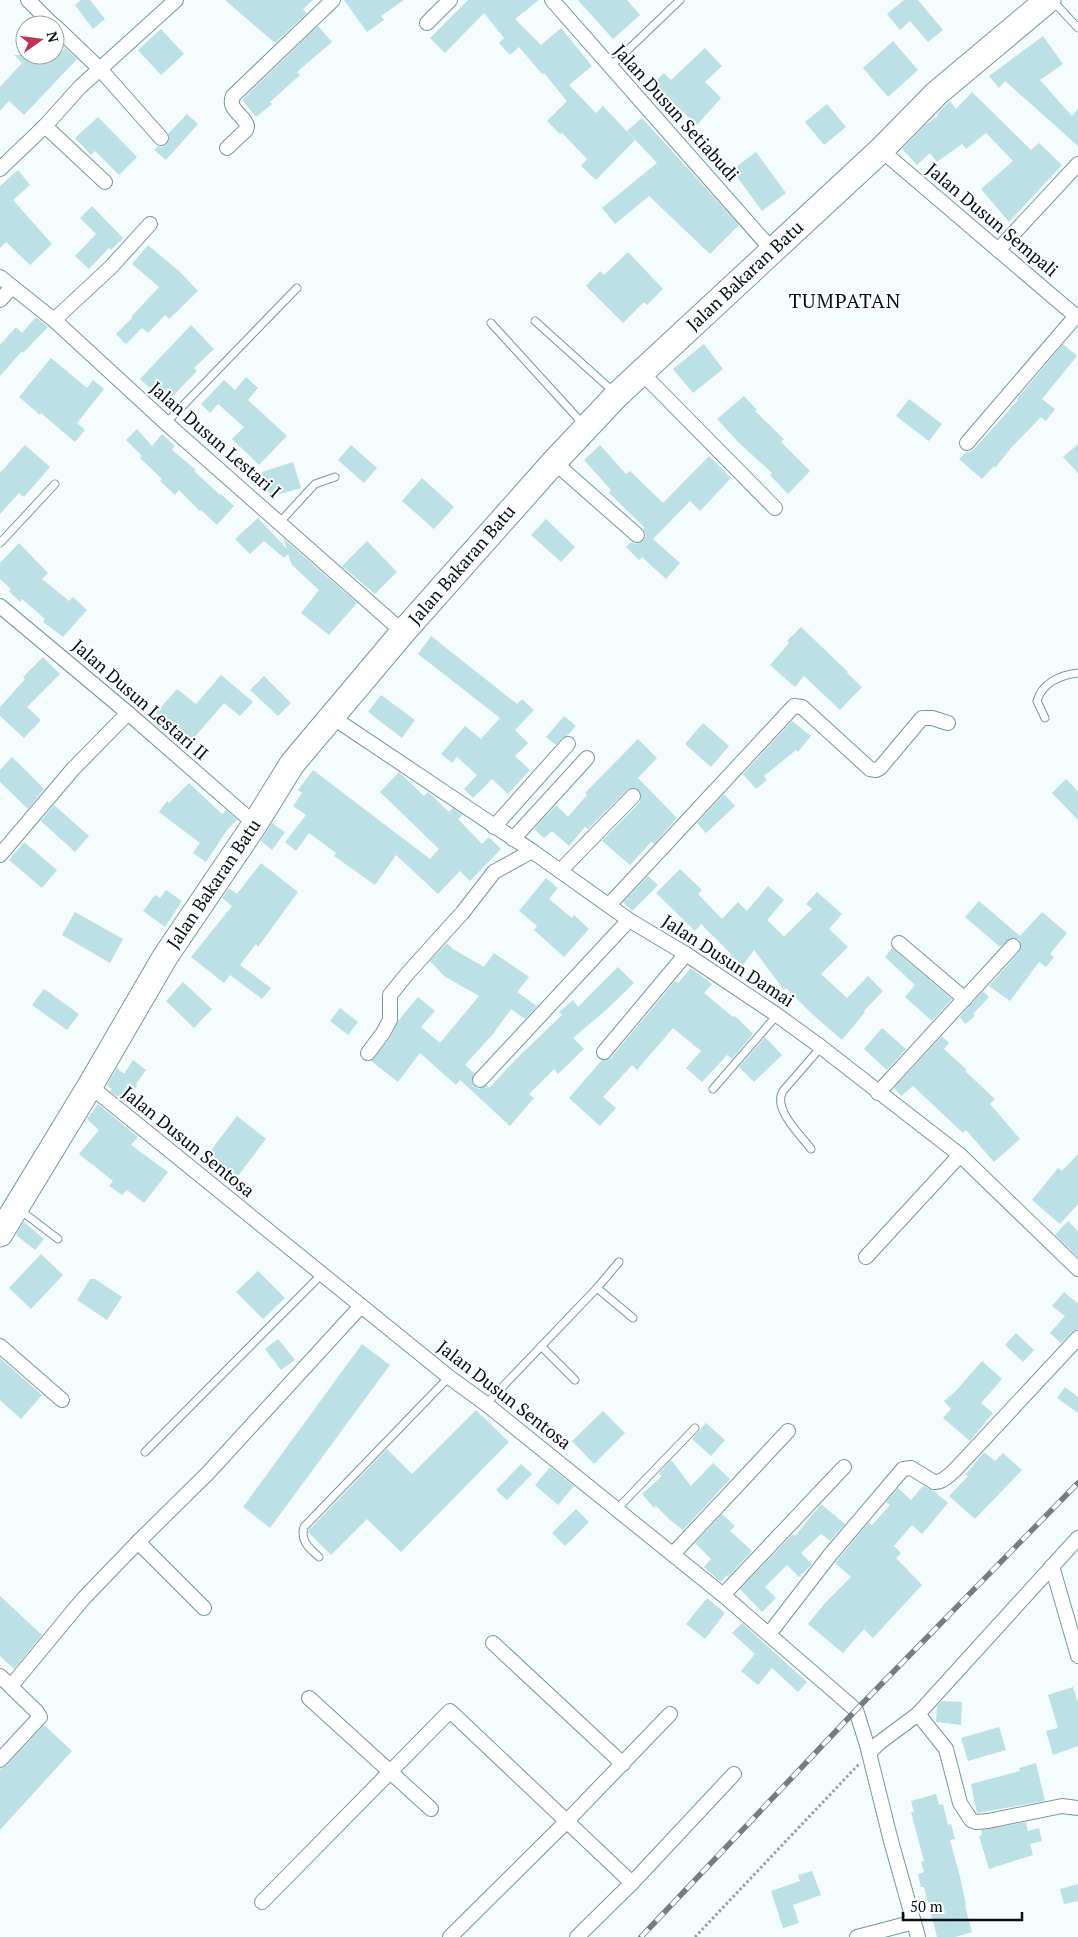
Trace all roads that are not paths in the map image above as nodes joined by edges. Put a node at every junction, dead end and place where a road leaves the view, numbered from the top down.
1 (28, 0) edge
2 (176, 0) edge
3 (333, 0) edge
4 (450, 0) edge
5 (680, 0) edge
6 (1048, 0) edge
7 (1052, 0) edge
8 (555, 1) edge
9 (43, 15) edge
10 (427, 23) dead end
11 (1078, 28) edge
12 (65, 36) edge
13 (609, 67) junction
14 (100, 69) junction
15 (45, 126) junction
16 (161, 138) dead end
17 (227, 148) dead end
18 (881, 150) junction
19 (1078, 164) edge
20 (0, 170) edge
21 (104, 182) dead end
22 (150, 224) dead end
23 (998, 250) junction
24 (773, 251) junction
25 (0, 277) edge
26 (12, 287) junction
27 (297, 288) dead end
28 (0, 300) edge
29 (1077, 317) edge
30 (54, 320) junction
31 (535, 322) dead end
32 (491, 323) dead end
33 (641, 372) junction
34 (617, 395) junction
35 (166, 423) junction
36 (586, 427) junction
37 (967, 443) dead end
38 (554, 462) junction
39 (336, 477) dead end
40 (55, 484) dead end
41 (774, 508) dead end
42 (280, 522) junction
43 (636, 535) dead end
44 (0, 543) edge
45 (0, 606) edge
46 (403, 632) junction
47 (1078, 673) edge
48 (128, 713) junction
49 (332, 717) junction
50 (1045, 718) dead end
51 (948, 723) dead end
52 (568, 744) dead end
53 (587, 758) dead end
54 (633, 796) dead end
55 (255, 824) junction
56 (494, 827) junction
57 (512, 839) junction
58 (532, 851) junction
59 (0, 855) edge
60 (560, 871) junction
61 (610, 905) junction
62 (629, 920) junction
63 (899, 943) dead end
64 (1013, 946) dead end
65 (686, 954) junction
66 (965, 999) junction
67 (777, 1015) junction
68 (821, 1047) junction
69 (604, 1052) dead end
70 (368, 1053) dead end
71 (480, 1080) dead end
72 (90, 1086) junction
73 (713, 1089) dead end
74 (878, 1093) junction
75 (812, 1149) dead end
76 (960, 1155) junction
77 (6, 1216) edge
78 (58, 1239) dead end
79 (866, 1257) dead end
80 (619, 1262) dead end
81 (1078, 1269) edge
82 (322, 1274) junction
83 (597, 1288) junction
84 (361, 1306) junction
85 (633, 1318) dead end
86 (1078, 1338) edge
87 (0, 1346) edge
88 (541, 1346) junction
89 (449, 1377) junction
90 (575, 1380) dead end
91 (62, 1400) dead end
92 (486, 1404) junction
93 (695, 1428) dead end
94 (788, 1431) dead end
95 (145, 1452) dead end
96 (844, 1467) dead end
97 (617, 1509) junction
98 (1078, 1538) edge
99 (138, 1542) junction
100 (673, 1554) junction
101 (319, 1557) dead end
102 (1052, 1566) junction
103 (723, 1595) junction
104 (204, 1608) dead end
105 (769, 1634) junction
106 (493, 1642) dead end
107 (1078, 1656) edge
108 (4, 1681) edge
109 (309, 1698) dead end
110 (670, 1714) dead end
111 (918, 1714) junction
112 (869, 1753) junction
113 (0, 1760) edge
114 (622, 1764) junction
115 (390, 1771) junction
116 (734, 1774) dead end
117 (1078, 1808) edge
118 (431, 1809) dead end
119 (567, 1822) junction
120 (632, 1883) junction
121 (262, 1902) dead end
122 (914, 1922) junction
123 (450, 1937) edge
124 (577, 1937) edge
125 (857, 1937) edge
126 (918, 1937) edge

1 - 9 street
2 - 14 street
3 - 17 street
4 - 10 street
5 - 13 lane
6 - 18 highway, Jalan Bakaran Batu
7 - 11 lane
8 - 13 street, Jalan Dusun Setiabudi
12 - 14 street
13 - 24 street, Jalan Dusun Setiabudi
14 - 15 street
14 - 16 street
15 - 20 street
15 - 21 street
18 - 23 street, Jalan Dusun Sempali
18 - 24 highway, Jalan Bakaran Batu
19 - 23 street
22 - 30 street
23 - 29 street, Jalan Dusun Sempali
24 - 33 highway, Jalan Bakaran Batu
25 - 26 street, Jalan Dusun Lestari I
26 - 28 street
26 - 30 street, Jalan Dusun Lestari I
27 - 35 lane
29 - 37 street
30 - 35 street, Jalan Dusun Lestari I
31 - 34 lane
32 - 36 lane
33 - 34 highway, Jalan Bakaran Batu
33 - 41 street
34 - 36 highway, Jalan Bakaran Batu
35 - 42 street, Jalan Dusun Lestari I
36 - 38 highway, Jalan Bakaran Batu
38 - 43 street
38 - 46 highway, Jalan Bakaran Batu
39 - 42 lane
40 - 44 lane
42 - 46 street, Jalan Dusun Lestari I
45 - 48 street, Jalan Dusun Lestari II
46 - 49 highway, Jalan Bakaran Batu
47 - 50 lane
48 - 55 street, Jalan Dusun Lestari II
48 - 59 street
49 - 55 highway, Jalan Bakaran Batu
49 - 56 street, Jalan Dusun Damai
51 - 61 street
52 - 56 street
53 - 57 street
54 - 60 street
55 - 72 highway, Jalan Bakaran Batu
56 - 57 street, Jalan Dusun Damai
57 - 58 street, Jalan Dusun Damai
58 - 60 street, Jalan Dusun Damai
58 - 70 street
60 - 61 street, Jalan Dusun Damai
61 - 62 street, Jalan Dusun Damai
62 - 65 street, Jalan Dusun Damai
62 - 71 street
63 - 66 street
64 - 66 street
65 - 67 street, Jalan Dusun Damai
65 - 69 street
66 - 74 street
67 - 68 street, Jalan Dusun Damai
67 - 73 lane
68 - 74 street, Jalan Dusun Damai
68 - 75 lane
72 - 77 highway, Jalan Bakaran Batu
72 - 82 street, Jalan Dusun Sentosa
74 - 76 street, Jalan Dusun Damai
76 - 79 street
76 - 81 street, Jalan Dusun Damai
77 - 78 lane
80 - 83 lane
82 - 84 street, Jalan Dusun Sentosa
82 - 95 lane
83 - 85 lane
83 - 88 lane
84 - 89 street, Jalan Dusun Sentosa
84 - 99 street
86 - 105 street
87 - 91 street
88 - 90 lane
88 - 92 lane
89 - 92 street, Jalan Dusun Sentosa
89 - 101 lane
92 - 97 street, Jalan Dusun Sentosa
93 - 97 lane
94 - 100 street
96 - 103 street
97 - 100 street, Jalan Dusun Sentosa
98 - 102 street
99 - 104 street
99 - 108 street
100 - 103 street, Jalan Dusun Sentosa
102 - 107 street
102 - 111 street
103 - 105 street, Jalan Dusun Sentosa
105 - 112 street, Jalan Dusun Sentosa
106 - 114 street
108 - 113 street
109 - 115 street
110 - 114 street
111 - 112 street
111 - 117 street
112 - 122 street, Jalan Dusun Sentosa
114 - 119 street
115 - 118 street
115 - 119 street
115 - 121 street
116 - 120 street
119 - 120 street
119 - 123 street
120 - 124 street
122 - 125 street
122 - 126 street, Jalan Dusun Sentosa

